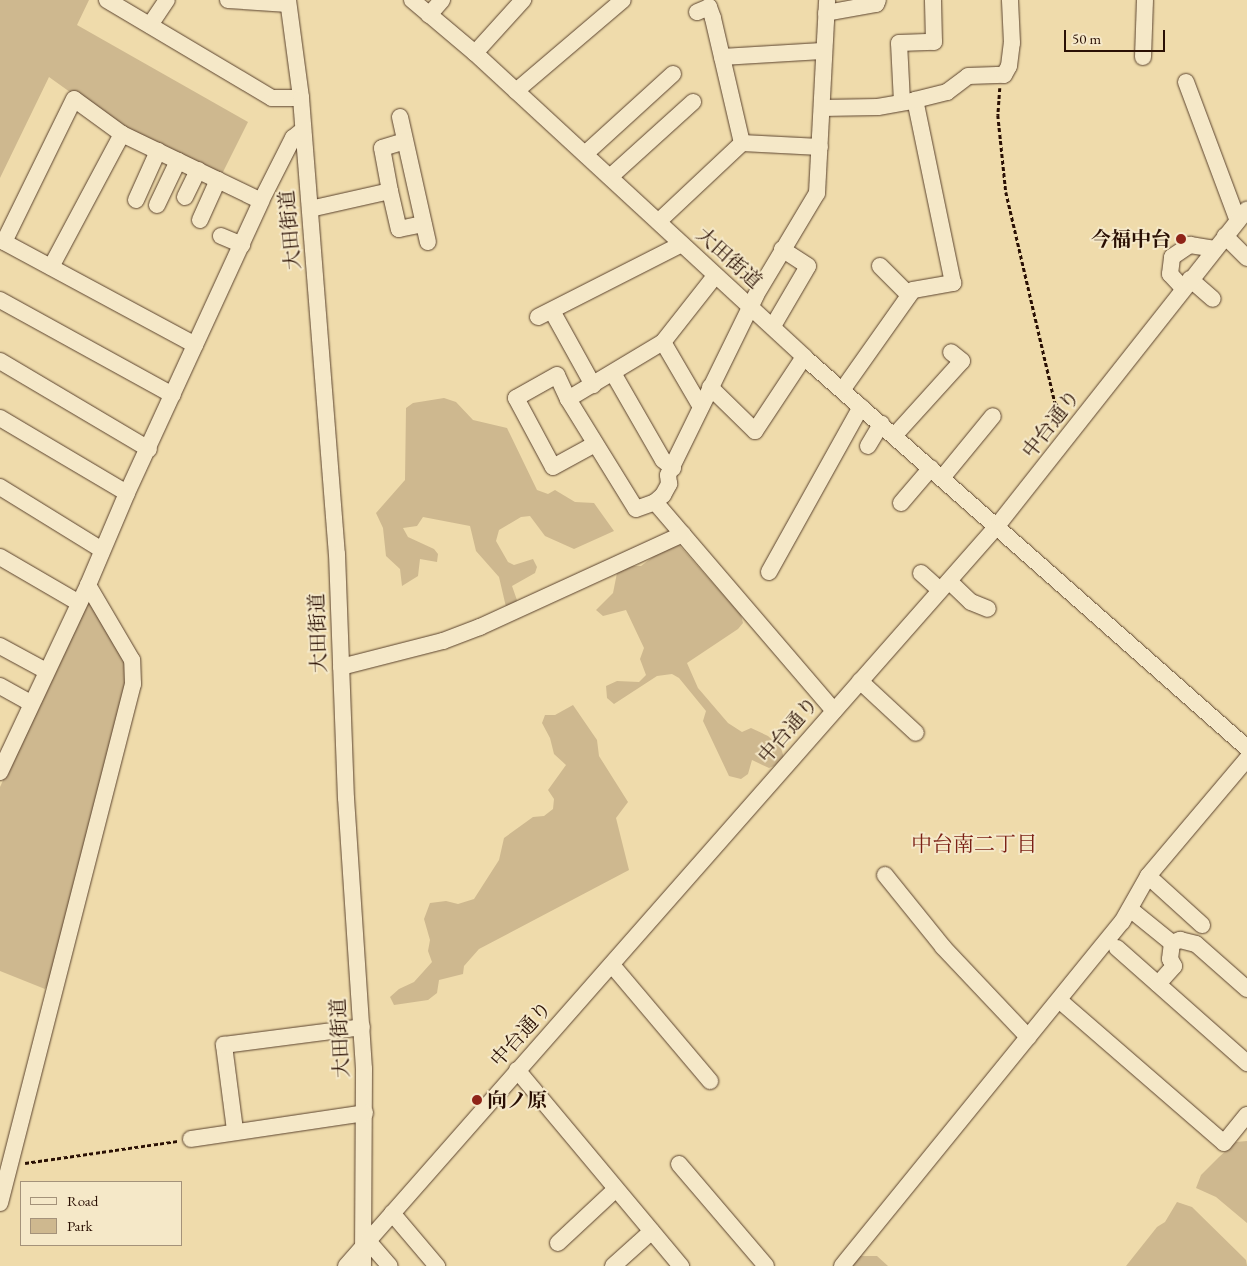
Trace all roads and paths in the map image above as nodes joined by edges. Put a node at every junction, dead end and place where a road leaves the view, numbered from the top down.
1 (107, 0) edge
2 (167, 0) edge
3 (228, 0) edge
4 (412, 0) edge
5 (442, 0) edge
6 (523, 0) edge
7 (878, 0) edge
8 (933, 0) edge
9 (1010, 0) edge
10 (1146, 0) edge
11 (288, 2) edge
12 (626, 3) edge
13 (826, 7) edge
14 (697, 12) dead end
15 (429, 15) junction
16 (150, 25) junction
17 (822, 51) junction
18 (476, 53) junction
19 (1143, 56) dead end
20 (722, 57) junction
21 (673, 74) dead end
22 (1004, 74) junction
23 (1186, 82) dead end
24 (516, 91) junction
25 (301, 98) junction
26 (908, 101) junction
27 (693, 102) dead end
28 (822, 108) junction
29 (400, 117) dead end
30 (303, 130) junction
31 (122, 134) junction
32 (406, 141) junction
33 (742, 143) junction
34 (820, 147) junction
35 (158, 151) junction
36 (585, 154) junction
37 (178, 161) junction
38 (198, 170) junction
39 (610, 177) junction
40 (218, 180) junction
41 (390, 191) junction
42 (185, 197) dead end
43 (136, 200) dead end
44 (261, 201) junction
45 (157, 205) dead end
46 (310, 209) junction
47 (1242, 216) edge
48 (200, 220) dead end
49 (659, 222) junction
50 (423, 224) junction
51 (221, 236) dead end
52 (1226, 236) junction
53 (428, 242) dead end
54 (682, 244) junction
55 (242, 245) junction
56 (2, 247) edge
57 (782, 249) junction
58 (1215, 249) junction
59 (1247, 258) edge
60 (880, 266) dead end
61 (51, 267) junction
62 (715, 276) junction
63 (1186, 284) junction
64 (909, 295) junction
65 (1213, 298) dead end
66 (0, 300) edge
67 (750, 306) junction
68 (774, 326) junction
69 (663, 342) junction
70 (195, 345) junction
71 (951, 352) dead end
72 (804, 357) junction
73 (0, 361) edge
74 (613, 373) junction
75 (593, 385) junction
76 (710, 387) junction
77 (843, 389) junction
78 (173, 395) junction
79 (568, 398) junction
80 (701, 407) junction
81 (861, 407) junction
82 (993, 416) dead end
83 (0, 418) edge
84 (881, 424) junction
85 (1074, 429) junction
86 (894, 436) junction
87 (595, 444) junction
88 (868, 446) dead end
89 (149, 450) junction
90 (673, 468) junction
91 (936, 473) junction
92 (0, 488) edge
93 (127, 492) junction
94 (655, 502) junction
95 (901, 503) dead end
96 (997, 526) junction
97 (682, 534) junction
98 (102, 550) junction
99 (0, 556) edge
100 (769, 572) dead end
101 (921, 573) dead end
102 (88, 585) junction
103 (945, 585) junction
104 (78, 603) junction
105 (988, 609) dead end
106 (0, 646) edge
107 (341, 667) junction
108 (46, 671) junction
109 (860, 681) junction
110 (0, 686) edge
111 (31, 703) junction
112 (834, 711) junction
113 (916, 733) dead end
114 (1247, 748) edge
115 (4, 749) edge
116 (1247, 759) edge
117 (0, 772) edge
118 (885, 875) dead end
119 (1148, 876) junction
120 (1130, 909) junction
121 (1202, 925) dead end
122 (1172, 943) junction
123 (1118, 948) dead end
124 (612, 965) junction
125 (1158, 984) junction
126 (1247, 989) edge
127 (1059, 1000) junction
128 (362, 1027) junction
129 (1028, 1037) junction
130 (1247, 1063) edge
131 (517, 1070) junction
132 (710, 1082) dead end
133 (365, 1113) junction
134 (1247, 1115) edge
135 (235, 1130) junction
136 (8, 1134) edge
137 (190, 1139) joint
138 (679, 1164) dead end
139 (11, 1166) junction
140 (616, 1188) junction
141 (0, 1203) edge
142 (392, 1213) junction
143 (652, 1231) junction
144 (558, 1243) dead end
145 (365, 1244) junction
146 (346, 1266) edge
147 (363, 1266) edge
148 (390, 1266) edge
149 (436, 1266) edge
150 (613, 1266) edge
151 (681, 1266) edge
152 (766, 1266) edge
153 (842, 1266) edge

1 - 16 street
2 - 16 street
3 - 11 street
4 - 15 street, 大田街道
5 - 15 street
6 - 18 street
7 - 13 street
8 - 26 street
9 - 22 street
10 - 19 street
11 - 25 street, 大田街道
12 - 24 street
13 - 17 street
14 - 20 street
15 - 18 street, 大田街道
16 - 25 street
17 - 20 street
17 - 28 street
18 - 24 street, 大田街道
20 - 33 street
21 - 36 street
22 - 26 street
22 - 85 path
23 - 47 street
24 - 36 street, 大田街道
25 - 30 street, 大田街道
26 - 28 street
26 - 64 street
27 - 39 street
28 - 34 street
29 - 32 street
30 - 44 street
30 - 46 street, 大田街道
31 - 35 street
31 - 56 street
31 - 61 street
32 - 41 street
32 - 50 street
33 - 34 street
33 - 49 street
34 - 57 street
35 - 37 street
35 - 43 street
36 - 39 street, 大田街道
37 - 38 street
37 - 45 street
38 - 40 street
38 - 42 street
39 - 49 street, 大田街道
40 - 44 street
40 - 48 street
41 - 46 street
41 - 50 street
44 - 55 street
46 - 107 street, 大田街道
47 - 52 street, 中台通り
49 - 54 street, 大田街道
50 - 53 street
51 - 55 street
52 - 58 street, 中台通り
52 - 59 street
54 - 62 street, 大田街道
54 - 75 street
55 - 70 street
56 - 61 street
57 - 67 street
57 - 68 street
58 - 63 street, 中台通り
58 - 63 street
60 - 64 street
61 - 70 street
62 - 67 street, 大田街道
62 - 69 street
63 - 65 street
63 - 85 street, 中台通り
64 - 77 street
66 - 78 street
67 - 68 street, 大田街道
67 - 76 street
68 - 72 street, 大田街道
69 - 74 street
69 - 80 street
70 - 78 street
71 - 86 street
72 - 76 street
72 - 77 street, 大田街道
73 - 89 street
74 - 75 street
74 - 90 street
75 - 79 street
76 - 80 street
77 - 81 street, 大田街道
78 - 89 street
79 - 87 street
79 - 87 street
80 - 90 street
81 - 84 street, 大田街道
81 - 100 street
82 - 91 street
83 - 93 street
84 - 86 street, 大田街道
84 - 88 street
85 - 96 street, 中台通り
86 - 91 street, 大田街道
87 - 94 street
89 - 93 street
90 - 94 street
91 - 95 street
91 - 96 street, 大田街道
92 - 98 street
93 - 98 street
94 - 97 street
96 - 103 street, 中台通り
96 - 114 street, 大田街道
97 - 107 street
97 - 112 street
98 - 102 street
99 - 104 street
101 - 103 street
102 - 104 street
102 - 136 street
103 - 105 street
103 - 109 street, 中台通り
104 - 108 street
106 - 108 street
107 - 128 street, 大田街道
108 - 111 street
109 - 112 street, 中台通り
109 - 113 street
110 - 111 street
111 - 115 street
112 - 124 street, 中台通り
115 - 117 street
116 - 119 street
118 - 129 street
119 - 120 street
119 - 121 street
120 - 122 street
120 - 127 street
122 - 125 street
122 - 126 street
123 - 125 street
124 - 131 street, 中台通り
124 - 132 street
125 - 130 street
127 - 129 street
127 - 134 street
128 - 133 street, 大田街道
128 - 135 street
129 - 153 street
131 - 140 street
131 - 142 street, 中台通り
133 - 135 street
133 - 145 street, 大田街道
135 - 137 street
136 - 139 street
137 - 139 path
138 - 152 street
139 - 141 street
140 - 143 street
140 - 144 street
142 - 145 street, 中台通り
142 - 149 street
143 - 150 street
143 - 151 street
145 - 146 street, 中台通り
145 - 147 street, 大田街道
145 - 148 street

